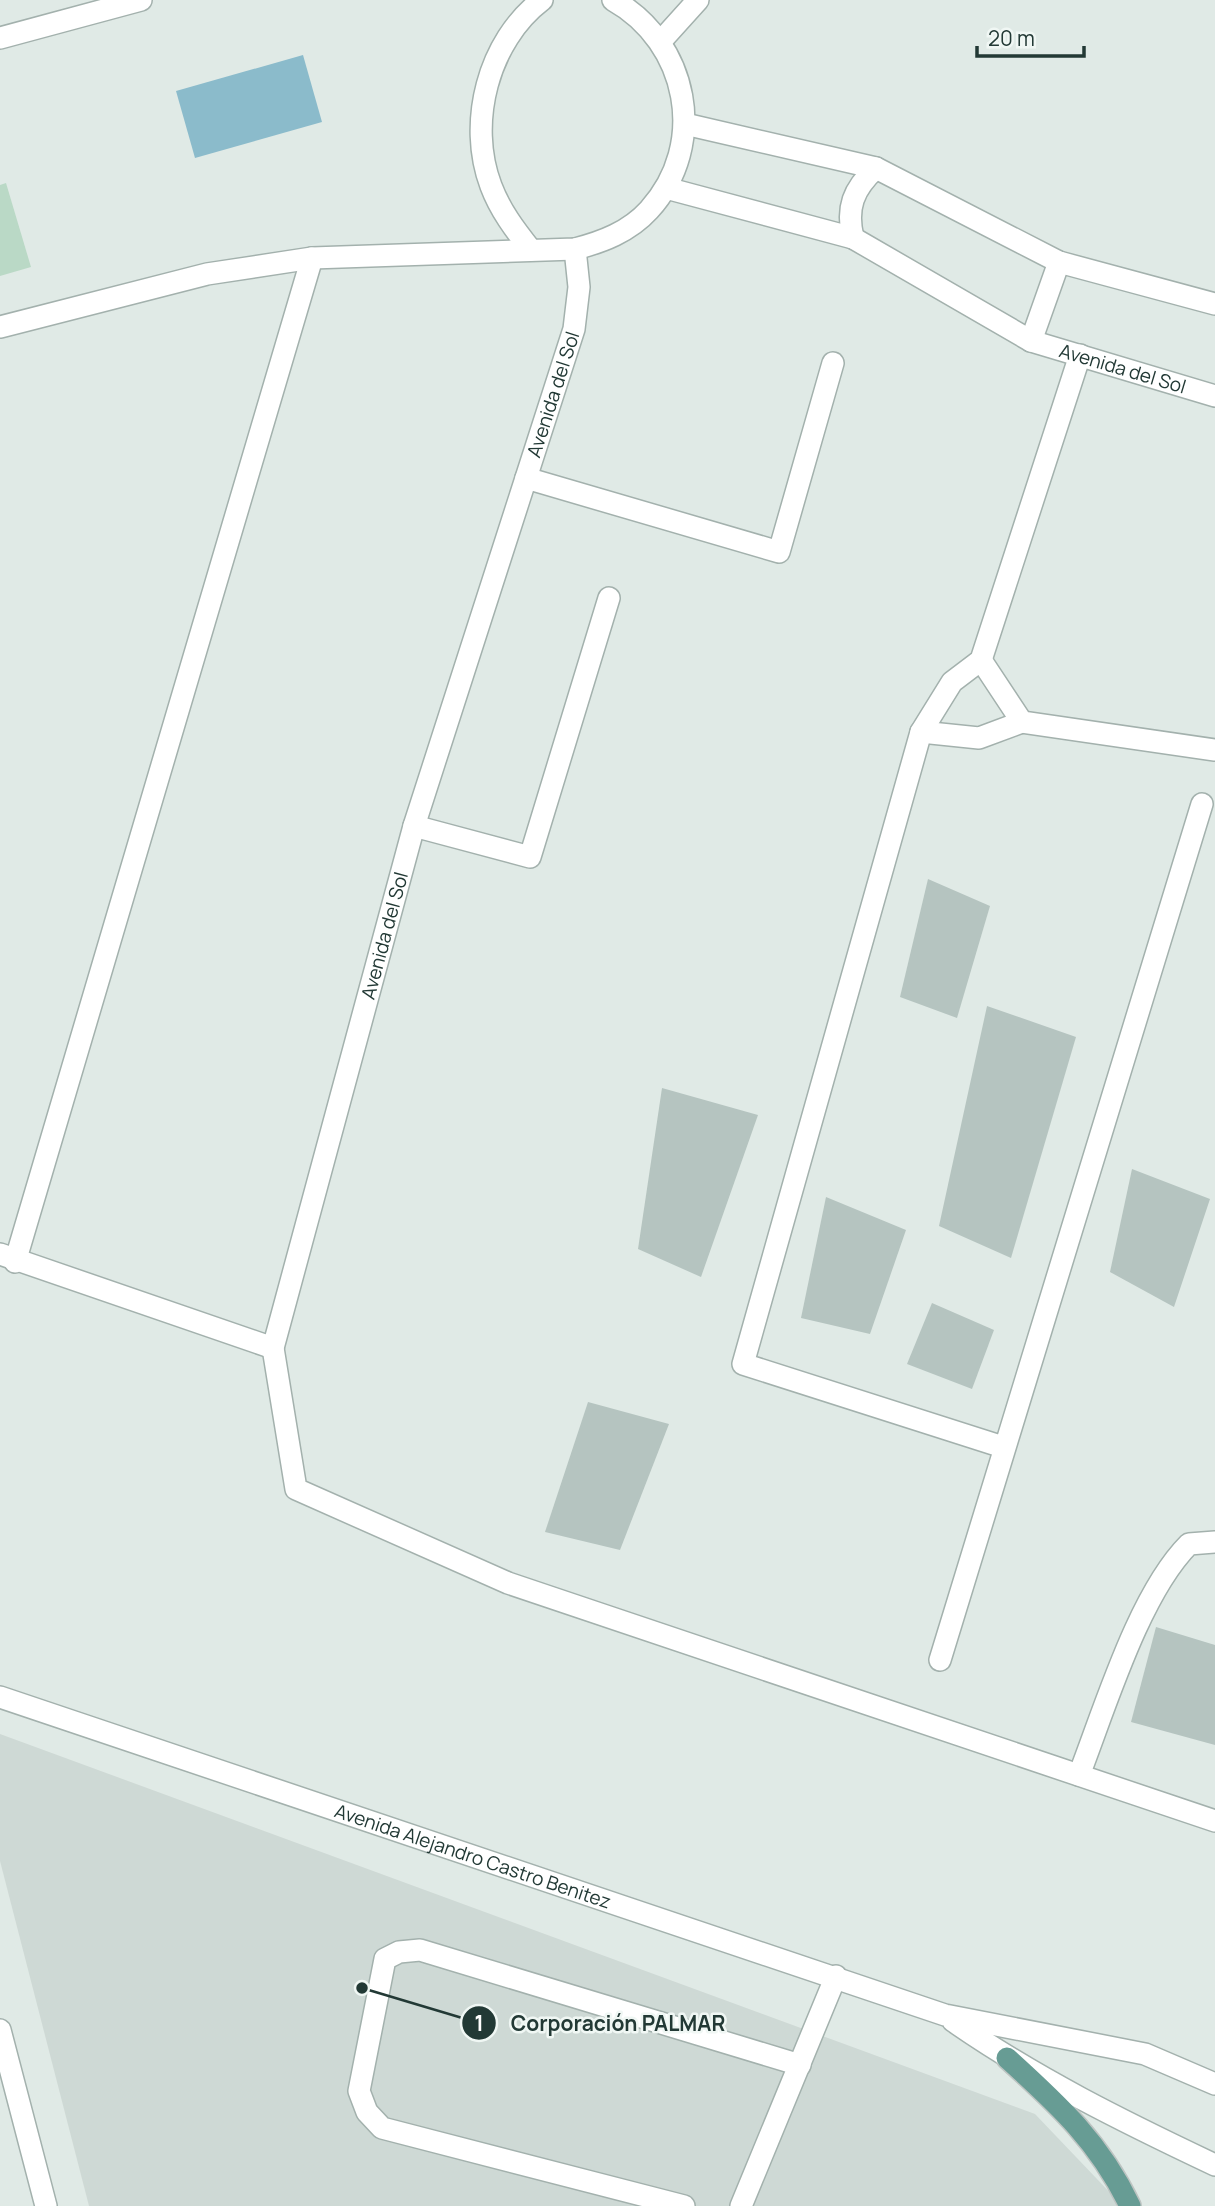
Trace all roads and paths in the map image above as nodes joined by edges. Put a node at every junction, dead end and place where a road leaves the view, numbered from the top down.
1 (140, 0) edge
2 (541, 0) edge
3 (613, 0) edge
4 (698, 0) edge
5 (0, 38) edge
6 (661, 41) junction
7 (685, 124) junction
8 (876, 168) junction
9 (666, 188) junction
10 (853, 238) junction
11 (575, 249) junction
12 (531, 250) junction
13 (312, 258) junction
14 (1059, 262) junction
15 (1215, 304) edge
16 (1, 329) edge
17 (1031, 341) junction
18 (1080, 355) junction
19 (833, 363) dead end
20 (1215, 396) edge
21 (526, 478) junction
22 (609, 598) dead end
23 (981, 660) junction
24 (1022, 722) junction
25 (921, 732) junction
26 (1215, 750) edge
27 (1202, 804) dead end
28 (414, 826) junction
29 (8, 1258) edge
30 (273, 1348) junction
31 (1003, 1447) junction
32 (1215, 1542) edge
33 (940, 1660) dead end
34 (0, 1697) edge
35 (1079, 1775) junction
36 (1215, 1821) edge
37 (836, 1976) junction
38 (946, 2015) junction
39 (0, 2030) edge
40 (1007, 2058) junction
41 (800, 2065) junction
42 (1215, 2084) edge
43 (1215, 2165) edge
44 (46, 2206) edge
45 (684, 2206) edge
46 (741, 2206) edge
47 (1130, 2206) edge

1 - 5 street
2 - 12 street
3 - 6 street
4 - 6 street
6 - 7 street
7 - 8 street
7 - 9 street
8 - 10 street
8 - 14 street
9 - 10 street, Avenida del Sol
9 - 11 street
10 - 17 street, Avenida del Sol
11 - 12 street
11 - 21 street, Avenida del Sol
12 - 13 street
13 - 16 street
13 - 29 street
14 - 15 street
14 - 17 street
17 - 18 street, Avenida del Sol
18 - 20 street, Avenida del Sol
18 - 23 street
19 - 21 street
21 - 28 street, Avenida del Sol
22 - 28 street
23 - 24 street
23 - 25 street
24 - 25 street
24 - 26 street
25 - 31 street
27 - 31 street
28 - 30 street, Avenida del Sol
29 - 30 street
30 - 35 street
31 - 33 street
32 - 35 street
34 - 37 street, Avenida Alejandro Castro Benitez
35 - 36 street
37 - 38 street, Avenida Alejandro Castro Benitez
37 - 41 street
38 - 40 street, Avenida Alejandro Castro Benitez
38 - 42 street, Avenida Alejandro Castro Benitez
39 - 44 street
40 - 43 street, Avenida Alejandro Castro Benitez
40 - 47 main road
41 - 45 street
41 - 46 street

